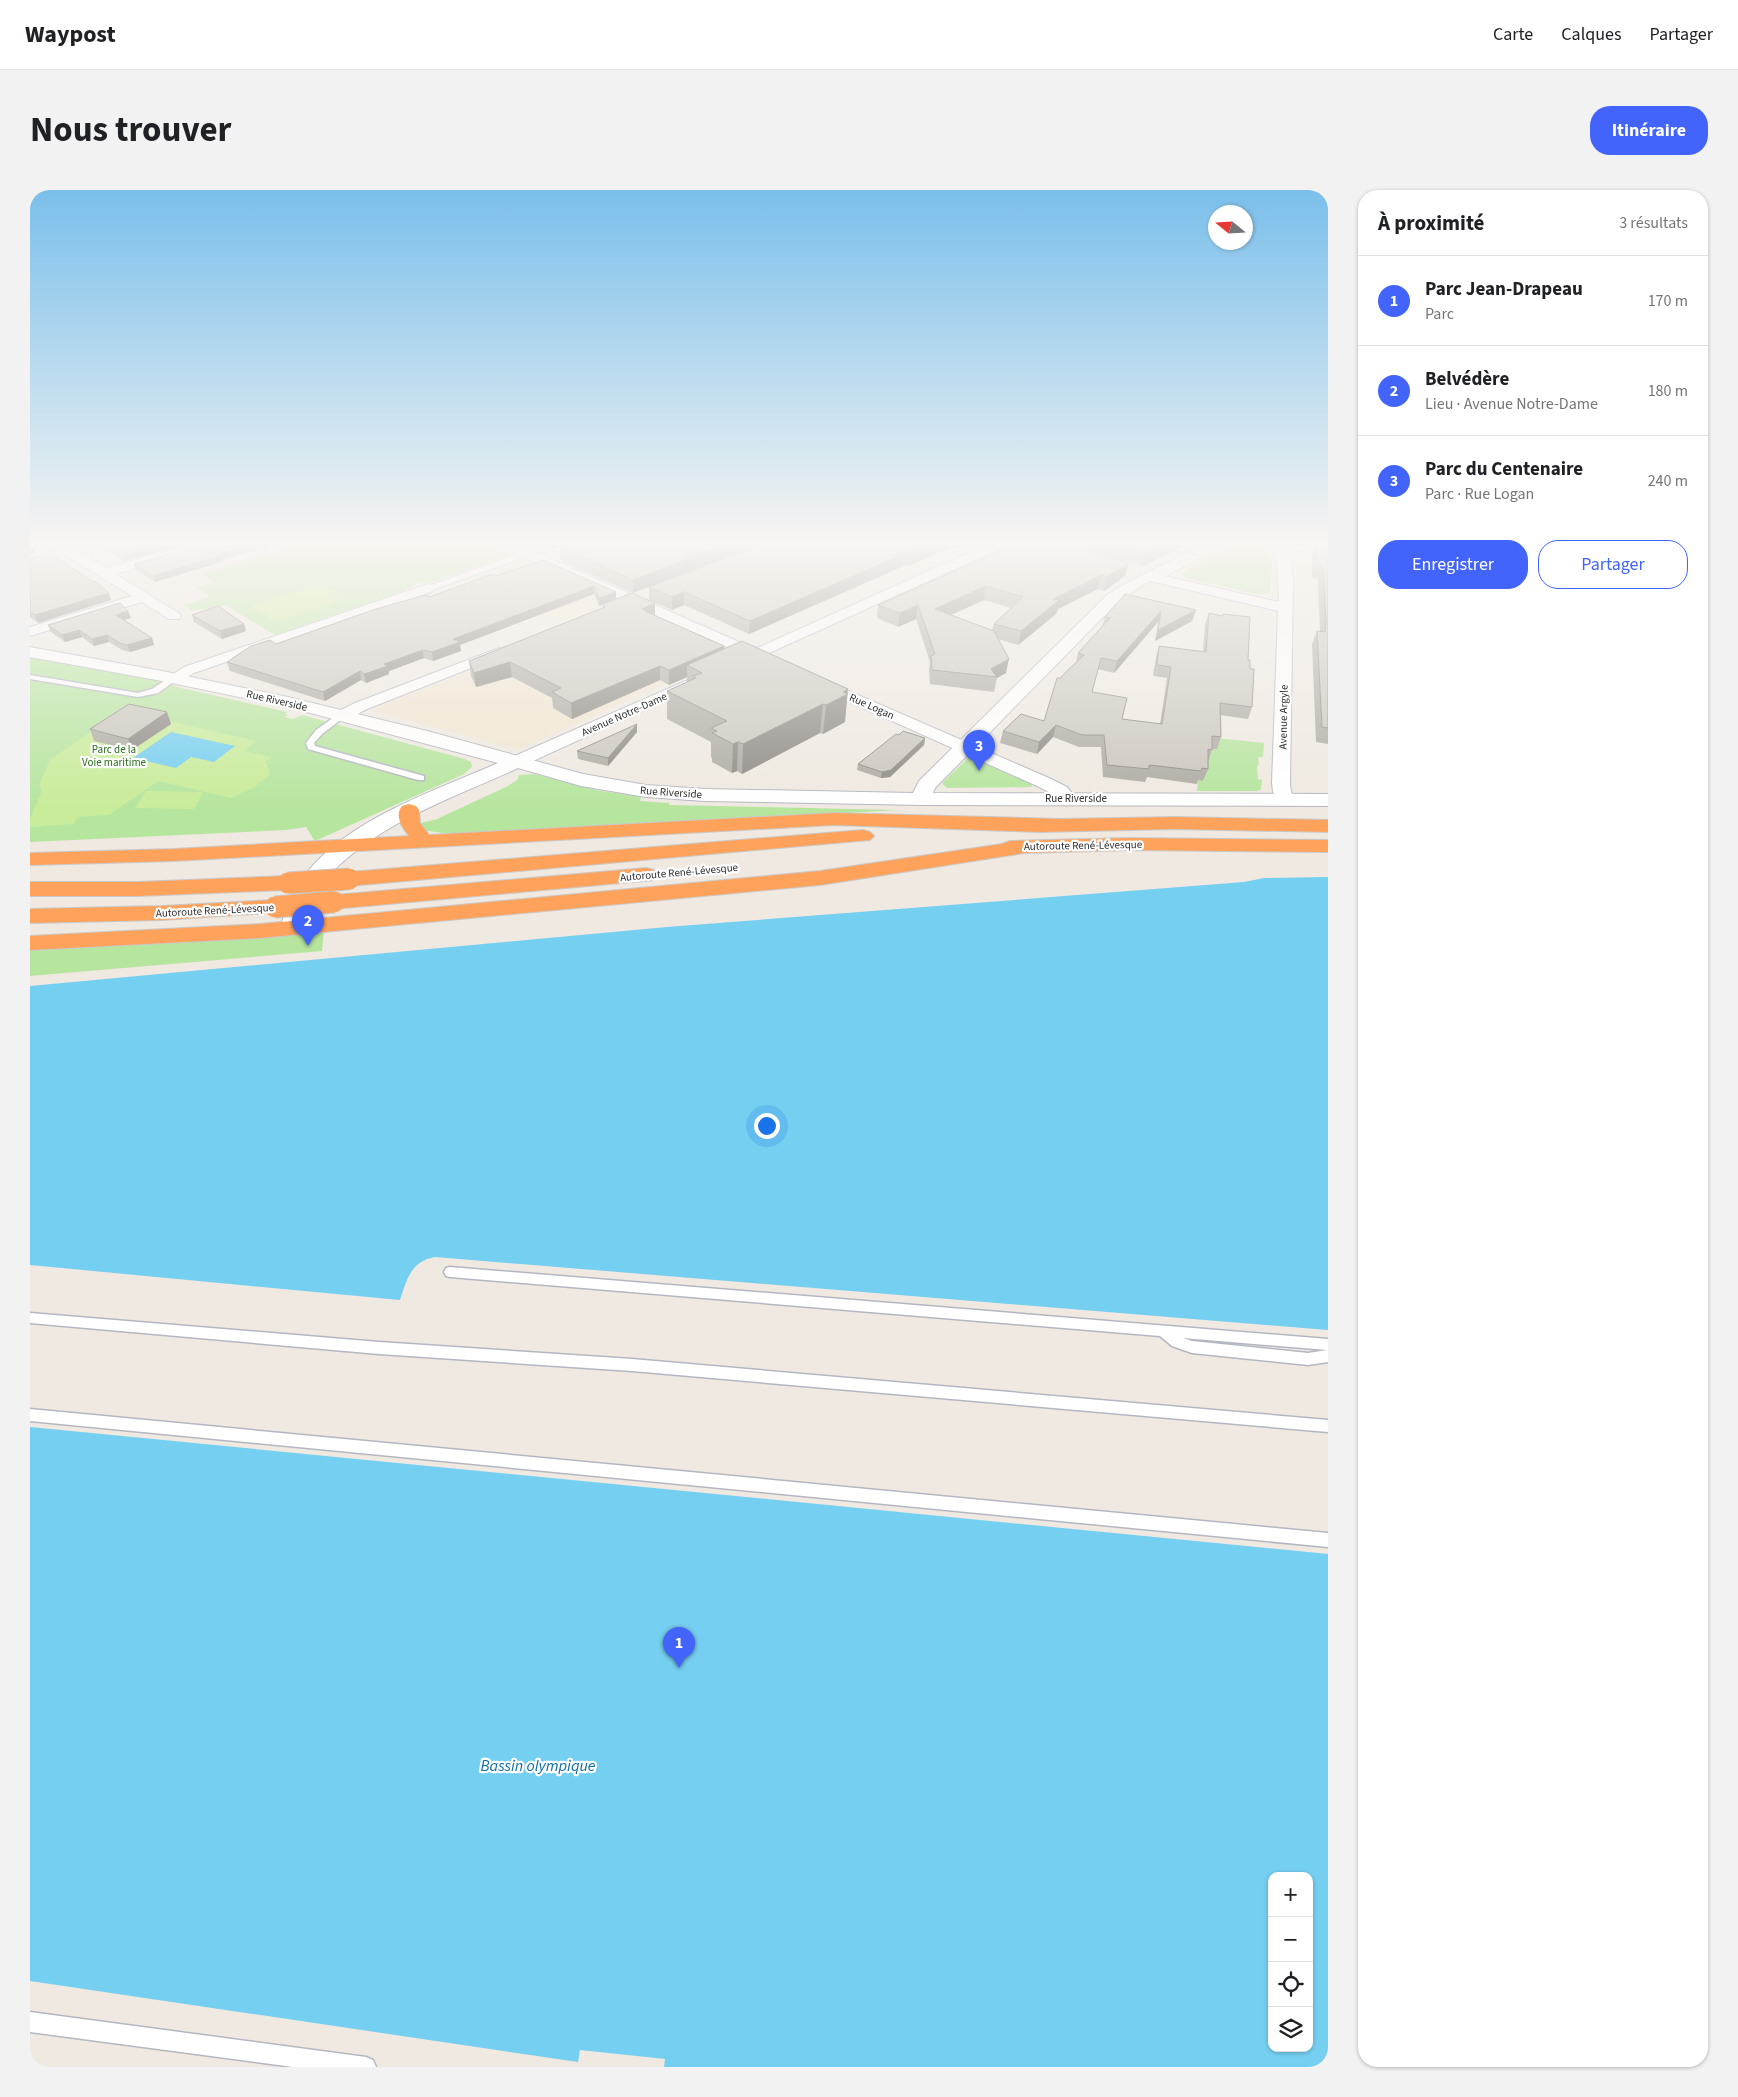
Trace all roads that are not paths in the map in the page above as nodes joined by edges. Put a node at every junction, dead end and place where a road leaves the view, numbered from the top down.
1 (298, 633) edge
2 (707, 633) edge
3 (803, 633) edge
4 (1078, 633) edge
5 (1284, 633) edge
6 (515, 646) edge
7 (30, 652) edge
8 (756, 654) junction
9 (774, 663) edge
10 (730, 666) edge
11 (712, 674) edge
12 (802, 675) edge
13 (30, 677) edge
14 (175, 678) junction
15 (343, 715) junction
16 (966, 748) junction
17 (516, 762) junction
18 (421, 778) dead end
19 (1067, 798) junction
20 (924, 799) junction
21 (1287, 799) junction
22 (1328, 800) edge
23 (409, 810) junction
24 (1059, 825) junction
25 (1328, 826) edge
26 (423, 841) junction
27 (347, 845) junction
28 (1028, 846) junction
29 (1328, 846) edge
30 (30, 859) edge
31 (30, 889) edge
32 (30, 916) edge
33 (292, 928) junction
34 (30, 943) edge
35 (450, 1272) dead end
36 (30, 1318) edge
37 (1162, 1331) junction
38 (1328, 1345) edge
39 (1328, 1356) edge
40 (30, 1415) edge
41 (1328, 1426) edge
42 (1328, 1540) edge
43 (30, 2022) edge
44 (366, 2067) edge

1 - 14 street
2 - 8 street
3 - 8 street
4 - 16 street
5 - 21 street, Avenue Argyle
6 - 15 street
7 - 14 street, Rue Riverside
8 - 9 street
8 - 10 street
11 - 17 street, Avenue Notre-Dame
12 - 16 street, Rue Logan
13 - 14 lane
14 - 15 street, Rue Riverside
15 - 17 street, Rue Riverside
15 - 18 lane
16 - 19 street, Rue Logan
16 - 20 street
17 - 20 street, Rue Riverside
17 - 23 street, Avenue Notre-Dame
19 - 20 street, Rue Riverside
19 - 21 street, Rue Riverside
21 - 22 street, Rue Riverside
23 - 26 highway
23 - 27 street, Avenue Notre-Dame
24 - 25 highway, Autoroute René-Lévesque
24 - 26 highway
24 - 31 highway, Autoroute René-Lévesque, bridge
26 - 27 highway
27 - 30 highway
27 - 33 street, Avenue Notre-Dame
28 - 29 highway, Autoroute René-Lévesque
28 - 32 highway, Autoroute René-Lévesque, bridge
28 - 33 highway
33 - 34 highway
35 - 37 lane
36 - 41 lane
37 - 38 lane
37 - 39 lane
40 - 42 lane
43 - 44 lane

